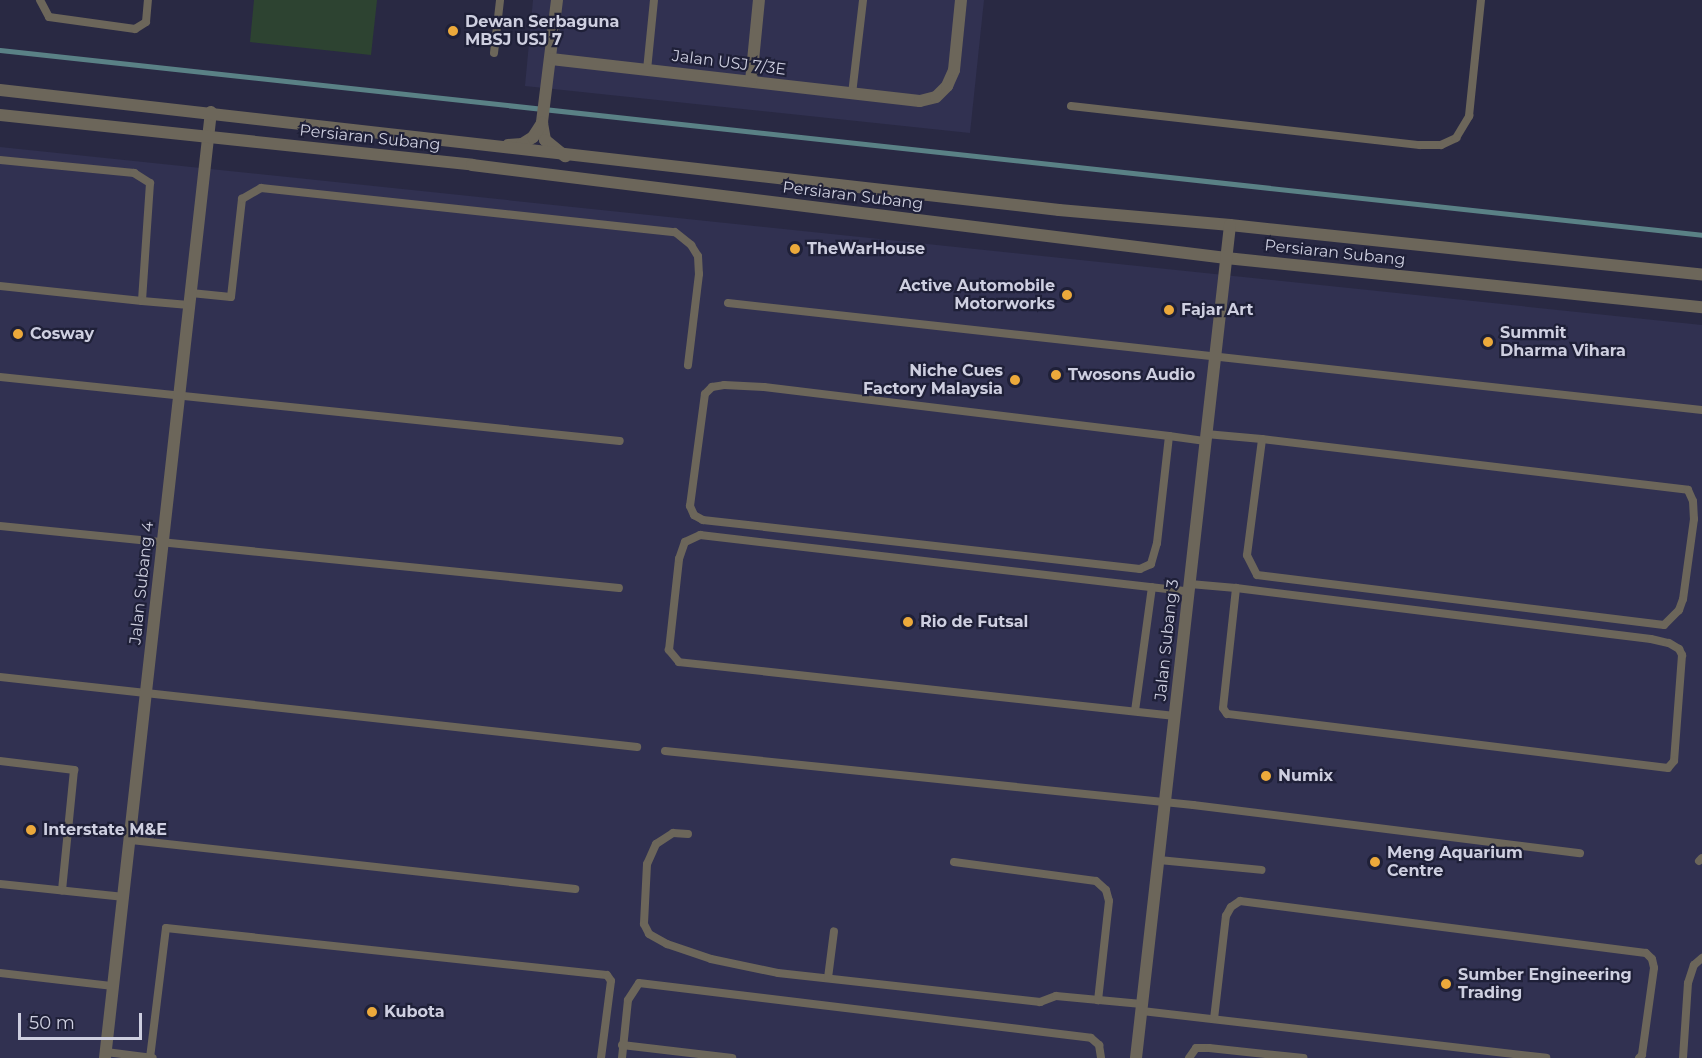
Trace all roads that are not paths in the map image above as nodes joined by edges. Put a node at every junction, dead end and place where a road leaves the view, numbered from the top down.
1 (40, 0) edge
2 (148, 0) edge
3 (500, 0) edge
4 (557, 0) edge
5 (654, 0) edge
6 (759, 0) edge
7 (863, 0) edge
8 (961, 0) edge
9 (1481, 0) edge
10 (494, 53) dead end
11 (550, 59) junction
12 (646, 70) junction
13 (751, 81) junction
14 (0, 90) edge
15 (852, 94) junction
16 (1071, 106) dead end
17 (211, 112) junction
18 (0, 115) edge
19 (542, 123) junction
20 (208, 137) junction
21 (494, 146) junction
22 (565, 156) junction
23 (0, 160) edge
24 (1230, 225) junction
25 (1226, 258) junction
26 (1702, 275) edge
27 (0, 286) edge
28 (190, 299) junction
29 (142, 300) junction
30 (728, 303) dead end
31 (1702, 307) edge
32 (1215, 358) junction
33 (688, 365) dead end
34 (0, 377) edge
35 (179, 397) junction
36 (1702, 410) edge
37 (1169, 436) junction
38 (1206, 437) junction
39 (1262, 439) junction
40 (620, 441) dead end
41 (0, 526) edge
42 (163, 544) junction
43 (1152, 587) junction
44 (619, 588) dead end
45 (1189, 588) junction
46 (1236, 588) junction
47 (0, 677) edge
48 (146, 694) junction
49 (1135, 711) junction
50 (1175, 716) junction
51 (637, 747) dead end
52 (665, 751) dead end
53 (0, 761) edge
54 (1165, 803) junction
55 (688, 834) dead end
56 (130, 840) junction
57 (1580, 854) dead end
58 (1159, 860) junction
59 (954, 862) dead end
60 (1263, 870) dead end
61 (0, 884) edge
62 (575, 889) dead end
63 (62, 890) junction
64 (124, 897) junction
65 (834, 931) dead end
66 (1702, 958) edge
67 (0, 972) edge
68 (828, 978) junction
69 (113, 986) junction
70 (1098, 1000) junction
71 (1142, 1008) junction
72 (1214, 1019) junction
73 (622, 1045) junction
74 (106, 1055) edge
75 (152, 1058) edge
76 (601, 1058) edge
77 (622, 1058) edge
78 (732, 1058) edge
79 (1101, 1058) edge
80 (1136, 1058) edge
81 (1190, 1058) edge
82 (1303, 1058) edge
83 (1545, 1058) edge
84 (1639, 1058) edge
85 (1683, 1058) edge

1 - 2 lane
3 - 10 lane
4 - 11 street
5 - 12 lane
6 - 13 street
7 - 15 lane
8 - 15 street, Jalan USJ 7/3E
9 - 16 lane
11 - 12 street, Jalan USJ 7/3E
11 - 19 street
12 - 13 street, Jalan USJ 7/3E
13 - 15 street, Jalan USJ 7/3E
14 - 17 street, Persiaran Subang
17 - 20 street, Jalan Subang 4
17 - 21 street, Persiaran Subang
18 - 20 street, Persiaran Subang
19 - 21 street
19 - 22 street
20 - 25 street, Persiaran Subang
20 - 28 street, Jalan Subang 4
21 - 22 street, Persiaran Subang
22 - 24 street, Persiaran Subang
23 - 29 lane
24 - 25 street, Jalan Subang 3
24 - 26 street, Persiaran Subang
25 - 31 street, Persiaran Subang
25 - 32 street, Jalan Subang 3
27 - 29 lane
28 - 29 lane
28 - 33 lane
28 - 35 street, Jalan Subang 4
30 - 32 lane
32 - 36 lane
32 - 38 street, Jalan Subang 3
34 - 35 lane
35 - 40 lane
35 - 42 street, Jalan Subang 4
37 - 37 lane
37 - 38 lane
38 - 39 lane
38 - 45 street, Jalan Subang 3
39 - 39 lane
41 - 42 lane
42 - 44 lane
42 - 48 street, Jalan Subang 4
43 - 45 lane
43 - 49 lane
43 - 49 lane
45 - 46 lane
45 - 50 street, Jalan Subang 3
46 - 46 lane
47 - 48 lane
48 - 51 lane
48 - 56 street, Jalan Subang 4
49 - 50 lane
50 - 54 street, Jalan Subang 3
52 - 54 lane
53 - 63 lane
54 - 57 lane
54 - 58 street, Jalan Subang 3
55 - 68 lane
56 - 62 lane
56 - 64 street, Jalan Subang 4
58 - 60 lane
58 - 71 street, Jalan Subang 3
59 - 70 lane
61 - 63 lane
63 - 64 lane
64 - 69 street, Jalan Subang 4
65 - 68 lane
66 - 85 lane
67 - 69 lane
68 - 70 lane
69 - 74 street, Jalan Subang 4
70 - 71 lane
71 - 72 lane
71 - 80 street, Jalan Subang 3
72 - 83 lane
72 - 84 lane
73 - 77 lane
73 - 78 lane
73 - 79 lane
74 - 75 lane
75 - 76 lane
81 - 82 lane

